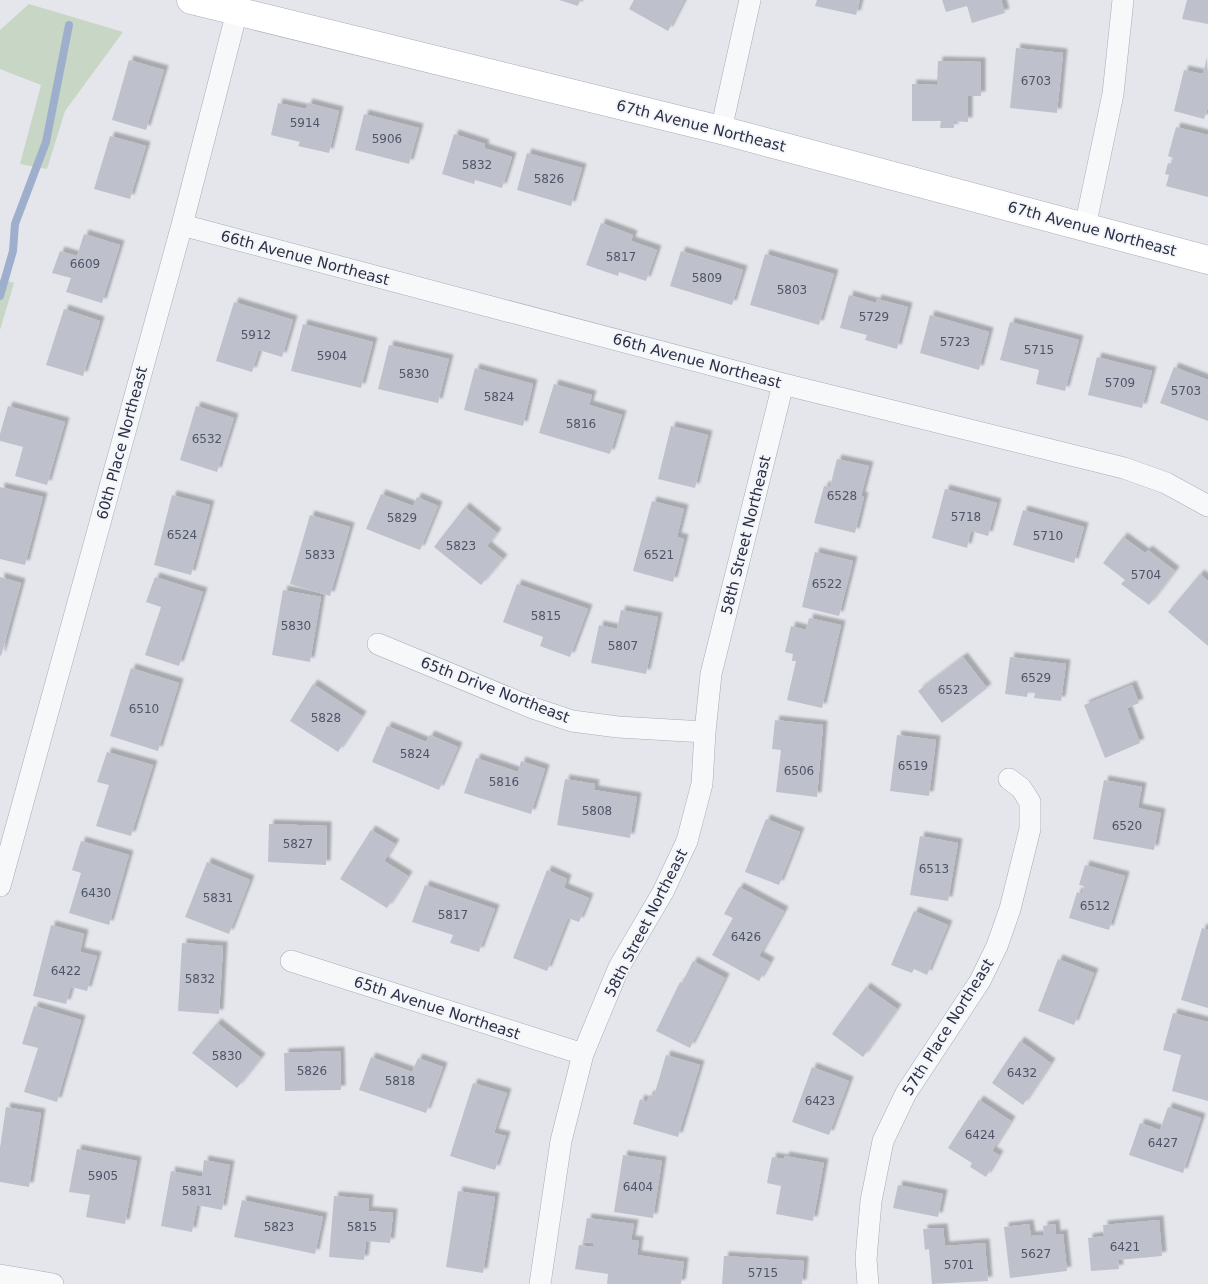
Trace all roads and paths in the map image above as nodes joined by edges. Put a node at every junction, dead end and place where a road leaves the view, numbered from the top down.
1 (191, 0) edge
2 (750, 0) edge
3 (1123, 0) edge
4 (238, 6) edge
5 (721, 130) junction
6 (182, 225) junction
7 (1085, 227) junction
8 (1208, 260) edge
9 (783, 384) junction
10 (1208, 506) edge
11 (378, 644) dead end
12 (705, 732) junction
13 (1008, 779) dead end
14 (0, 886) edge
15 (290, 961) dead end
16 (584, 1054) junction
17 (0, 1275) edge
18 (54, 1284) edge
19 (540, 1284) edge
20 (868, 1284) edge

1 - 4 street, 67th Avenue Northeast
2 - 5 street
3 - 7 street
4 - 5 street, 67th Avenue Northeast
4 - 6 street, 60th Place Northeast
5 - 7 street, 67th Avenue Northeast
6 - 9 street, 66th Avenue Northeast
6 - 14 street, 60th Place Northeast
7 - 8 street, 67th Avenue Northeast
9 - 10 street, 66th Avenue Northeast
9 - 12 street, 58th Street Northeast
11 - 12 street, 65th Drive Northeast
12 - 16 street, 58th Street Northeast
13 - 20 street, 57th Place Northeast
15 - 16 street, 65th Avenue Northeast
16 - 19 street, 58th Street Northeast
17 - 18 street

